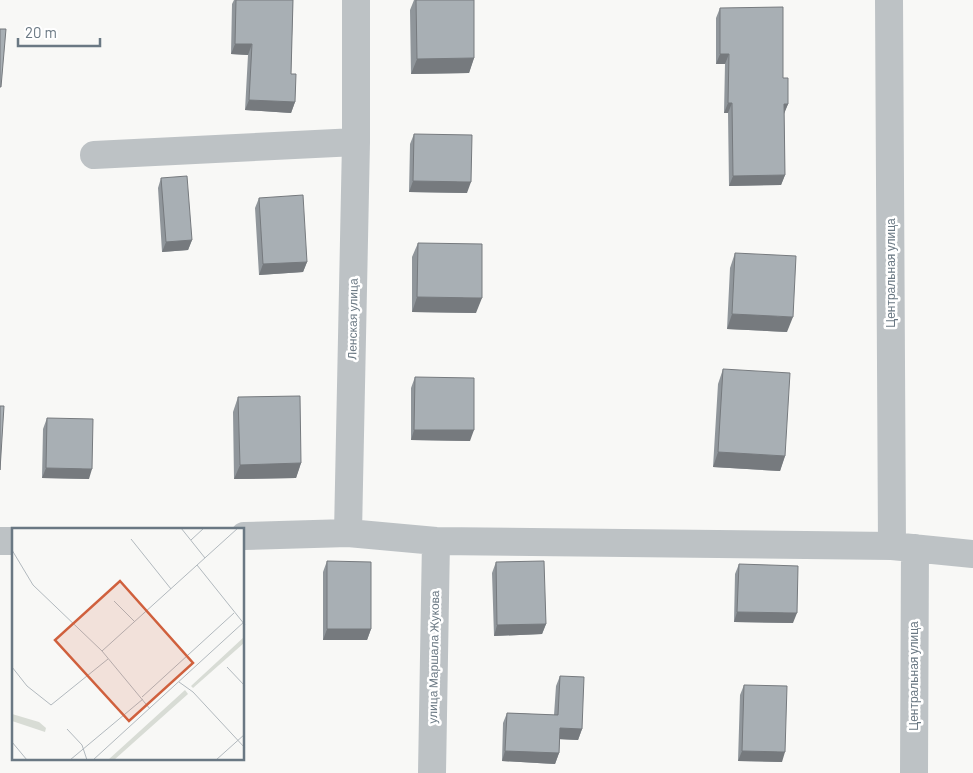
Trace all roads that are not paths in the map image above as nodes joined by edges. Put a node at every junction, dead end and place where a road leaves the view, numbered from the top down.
1 (356, 0) edge
2 (889, 0) edge
3 (356, 142) junction
4 (94, 155) dead end
5 (348, 533) junction
6 (245, 536) edge
7 (436, 541) junction
8 (904, 547) junction
9 (973, 554) edge
10 (432, 773) edge
11 (914, 773) edge

1 - 3 street, Ленская улица
2 - 8 street, Центральная улица
3 - 4 street
3 - 5 street, Ленская улица
5 - 6 street
5 - 7 street
7 - 8 street
7 - 10 street, улица Маршала Жукова
8 - 9 street
8 - 11 street, Центральная улица

